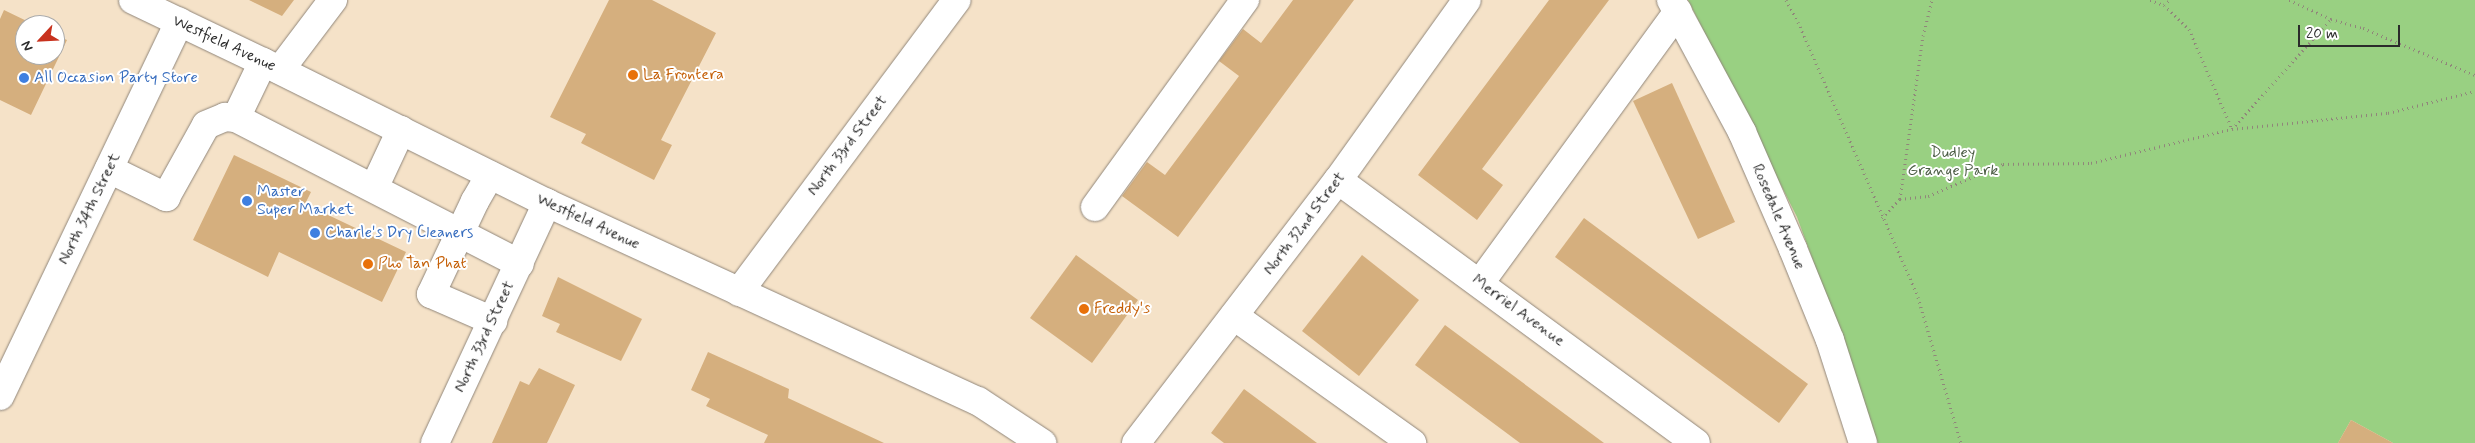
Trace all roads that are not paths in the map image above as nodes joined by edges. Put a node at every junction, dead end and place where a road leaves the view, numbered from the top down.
1 (132, 0) edge
2 (333, 0) edge
3 (957, 0) edge
4 (1245, 0) edge
5 (1467, 0) edge
6 (1675, 5) edge
7 (179, 22) junction
8 (272, 66) junction
9 (236, 118) junction
10 (401, 130) junction
11 (109, 168) junction
12 (490, 175) junction
13 (1338, 180) junction
14 (374, 188) junction
15 (547, 203) junction
16 (1095, 207) dead end
17 (460, 233) junction
18 (520, 264) junction
19 (1480, 283) junction
20 (739, 292) junction
21 (1234, 316) junction
22 (493, 321) junction
23 (7, 365) edge
24 (0, 396) edge
25 (435, 443) edge
26 (1042, 443) edge
27 (1136, 443) edge
28 (1412, 443) edge
29 (1696, 443) edge
30 (1863, 443) edge

1 - 7 street, Westfield Avenue
2 - 8 street
3 - 20 street, North 33rd Street
4 - 16 street
5 - 13 street, North 32nd Street
6 - 19 street
6 - 30 street, Rosedale Avenue
7 - 8 street, Westfield Avenue
7 - 11 street, North 34th Street
8 - 9 street
8 - 10 street, Westfield Avenue
9 - 11 street
9 - 14 street
10 - 12 street, Westfield Avenue
10 - 14 street
11 - 23 street, North 34th Street
12 - 15 street, Westfield Avenue
12 - 17 street
13 - 19 street, Merriel Avenue
13 - 21 street, North 32nd Street
14 - 17 street
15 - 18 street, North 33rd Street
15 - 20 street, Westfield Avenue
17 - 18 street
17 - 22 street
18 - 22 street, North 33rd Street
19 - 29 street, Merriel Avenue
20 - 26 street, Westfield Avenue
21 - 27 street, North 32nd Street
21 - 28 street
22 - 25 street, North 33rd Street
23 - 24 street, North 34th Street

